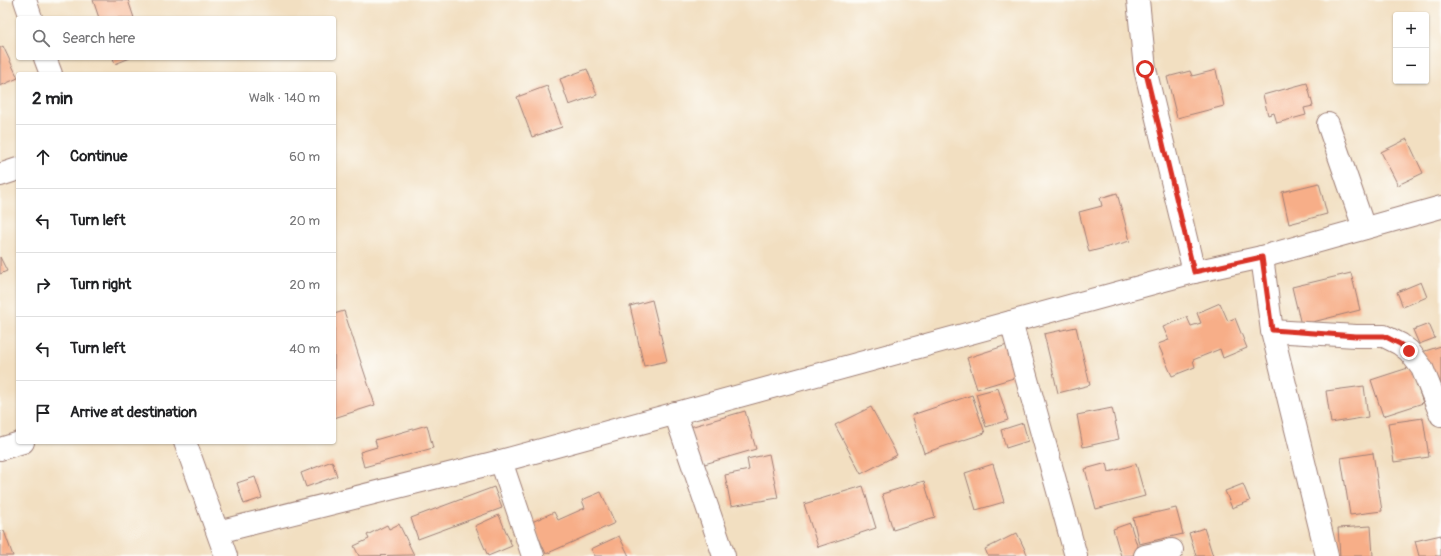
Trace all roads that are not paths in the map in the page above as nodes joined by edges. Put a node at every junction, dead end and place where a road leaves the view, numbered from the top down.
1 (25, 0) edge
2 (1138, 0) edge
3 (30, 16) edge
4 (46, 60) edge
5 (50, 72) edge
6 (1328, 124) dead end
7 (16, 170) edge
8 (0, 175) edge
9 (1441, 207) edge
10 (1364, 228) junction
11 (1262, 257) junction
12 (1194, 272) junction
13 (1012, 322) junction
14 (1272, 330) junction
15 (675, 414) junction
16 (1441, 415) edge
17 (16, 444) edge
18 (187, 444) edge
19 (0, 449) edge
20 (501, 461) junction
21 (218, 532) junction
22 (1172, 550) dead end
23 (226, 556) edge
24 (533, 556) edge
25 (724, 556) edge
26 (1076, 556) edge
27 (1145, 556) edge
28 (1327, 556) edge

1 - 3 street
2 - 12 street
4 - 5 street
6 - 10 street
7 - 8 street
9 - 10 street
10 - 11 street
11 - 12 street
11 - 14 street
12 - 13 street
13 - 15 street
13 - 26 street
14 - 16 street
14 - 28 street
15 - 20 street
15 - 25 street
17 - 19 street
18 - 21 street
20 - 21 street
20 - 24 street
21 - 23 street
22 - 27 street

